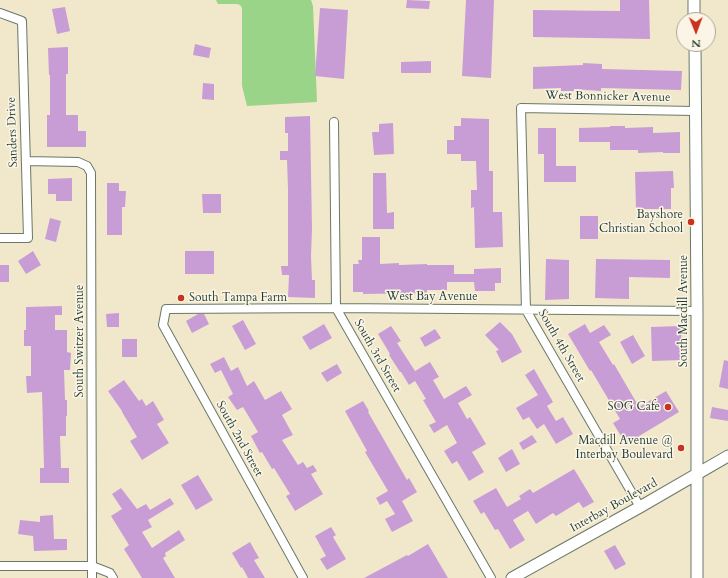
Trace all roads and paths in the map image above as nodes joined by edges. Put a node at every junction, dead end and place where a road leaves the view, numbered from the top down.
1 (694, 0) edge
2 (694, 12) edge
3 (0, 13) edge
4 (695, 52) edge
5 (521, 108) joint
6 (695, 111) junction
7 (334, 122) dead end
8 (26, 161) junction
9 (0, 238) edge
10 (336, 308) junction
11 (166, 309) joint
12 (526, 310) junction
13 (697, 310) junction
14 (728, 456) edge
15 (697, 474) junction
16 (640, 507) junction
17 (0, 566) edge
18 (92, 566) junction
19 (92, 578) edge
20 (113, 578) edge
21 (303, 578) edge
22 (492, 578) edge
23 (512, 578) edge
24 (697, 578) edge

1 - 2 street
3 - 8 street, Sanders Drive
4 - 6 street, South Macdill Avenue
5 - 6 street, West Bonnicker Avenue
5 - 12 street, South 4th Street
6 - 13 street, South Macdill Avenue
7 - 10 street, South 3rd Street
8 - 9 street, Sanders Drive
8 - 18 street, South Switzer Avenue
10 - 11 street, West Bay Avenue
10 - 12 street, West Bay Avenue
10 - 22 street, South 3rd Street
11 - 21 street, South 2nd Street
12 - 13 street, West Bay Avenue
12 - 16 street, South 4th Street
13 - 15 street, South Macdill Avenue
14 - 15 street, Interbay Boulevard
15 - 16 street, Interbay Boulevard
15 - 24 street, South Macdill Avenue
16 - 23 street, Interbay Boulevard
17 - 18 street
18 - 19 street, South Switzer Avenue
18 - 20 street

